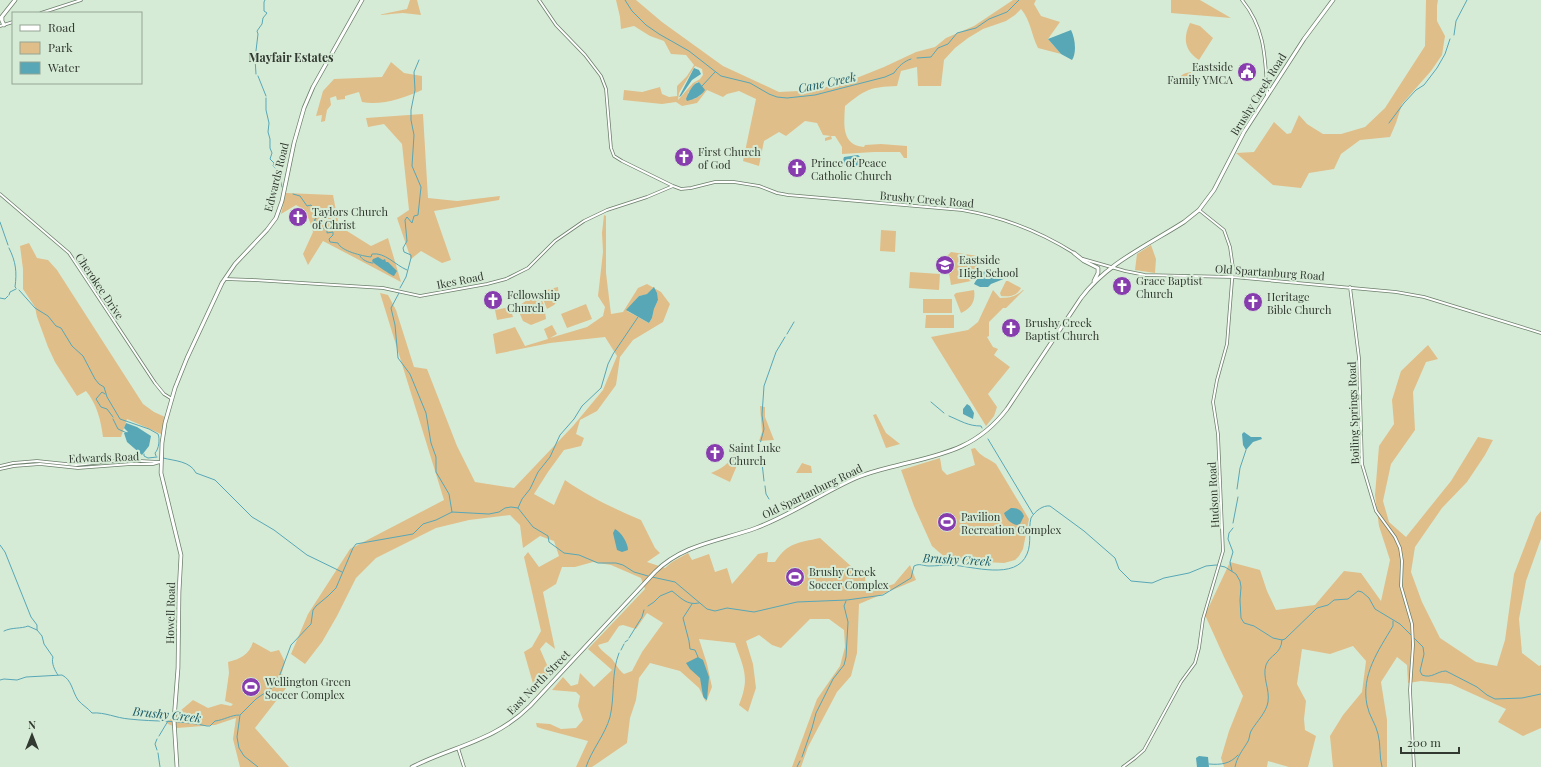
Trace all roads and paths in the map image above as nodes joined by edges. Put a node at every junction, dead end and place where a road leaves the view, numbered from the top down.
1 (15, 0) edge
2 (81, 0) edge
3 (362, 0) edge
4 (539, 0) edge
5 (1242, 0) edge
6 (1333, 0) edge
7 (43, 12) edge
8 (1, 16) edge
9 (12, 22) edge
10 (0, 25) edge
11 (4, 25) junction
12 (1267, 82) junction
13 (1276, 84) junction
14 (1267, 87) junction
15 (1271, 91) junction
16 (1267, 98) junction
17 (673, 186) junction
18 (0, 194) edge
19 (1199, 210) junction
20 (1074, 253) junction
21 (1112, 267) junction
22 (1233, 277) junction
23 (225, 279) junction
24 (1090, 287) junction
25 (1350, 287) junction
26 (1541, 333) edge
27 (172, 399) junction
28 (50, 461) junction
29 (160, 462) junction
30 (6, 464) junction
31 (50, 465) junction
32 (0, 466) edge
33 (6, 468) junction
34 (0, 469) edge
35 (653, 574) joint
36 (458, 748) junction
37 (177, 767) edge
38 (412, 767) edge
39 (464, 767) edge
40 (1123, 767) edge
41 (1414, 767) edge

1 - 8 main road
2 - 7 street
3 - 23 main road, Edwards Road
4 - 17 street, Brushy Creek Road
5 - 12 street
6 - 13 main road, Brushy Creek Road
8 - 11 main road
9 - 11 street
10 - 11 street
12 - 13 street
12 - 14 street
13 - 15 main road, Brushy Creek Road
14 - 15 street
14 - 16 street
15 - 16 main road, Brushy Creek Road
16 - 19 main road, Brushy Creek Road
17 - 20 street, Brushy Creek Road
17 - 23 street, Ikes Road
18 - 27 street, Cherokee Drive
19 - 21 main road, Brushy Creek Road
19 - 22 street, Hudson Road
20 - 21 street, Brushy Creek Road
20 - 24 main road
21 - 22 street, Old Spartanburg Road
21 - 24 main road, Old Spartanburg Road
22 - 25 street, Old Spartanburg Road
22 - 40 street, Hudson Road
23 - 27 main road, Edwards Road
24 - 35 main road, Old Spartanburg Road
25 - 26 street, Old Spartanburg Road
25 - 41 street, Boiling Springs Road
27 - 29 main road, Edwards Road
28 - 29 street, Edwards Road
28 - 30 street, Edwards Road
28 - 31 street
29 - 31 street, Edwards Road
29 - 37 main road, Howell Road
30 - 32 street, Edwards Road
30 - 33 street
31 - 33 street, Edwards Road
33 - 34 street, Edwards Road
35 - 36 main road, East North Street
36 - 38 main road, East North Street
36 - 39 street

